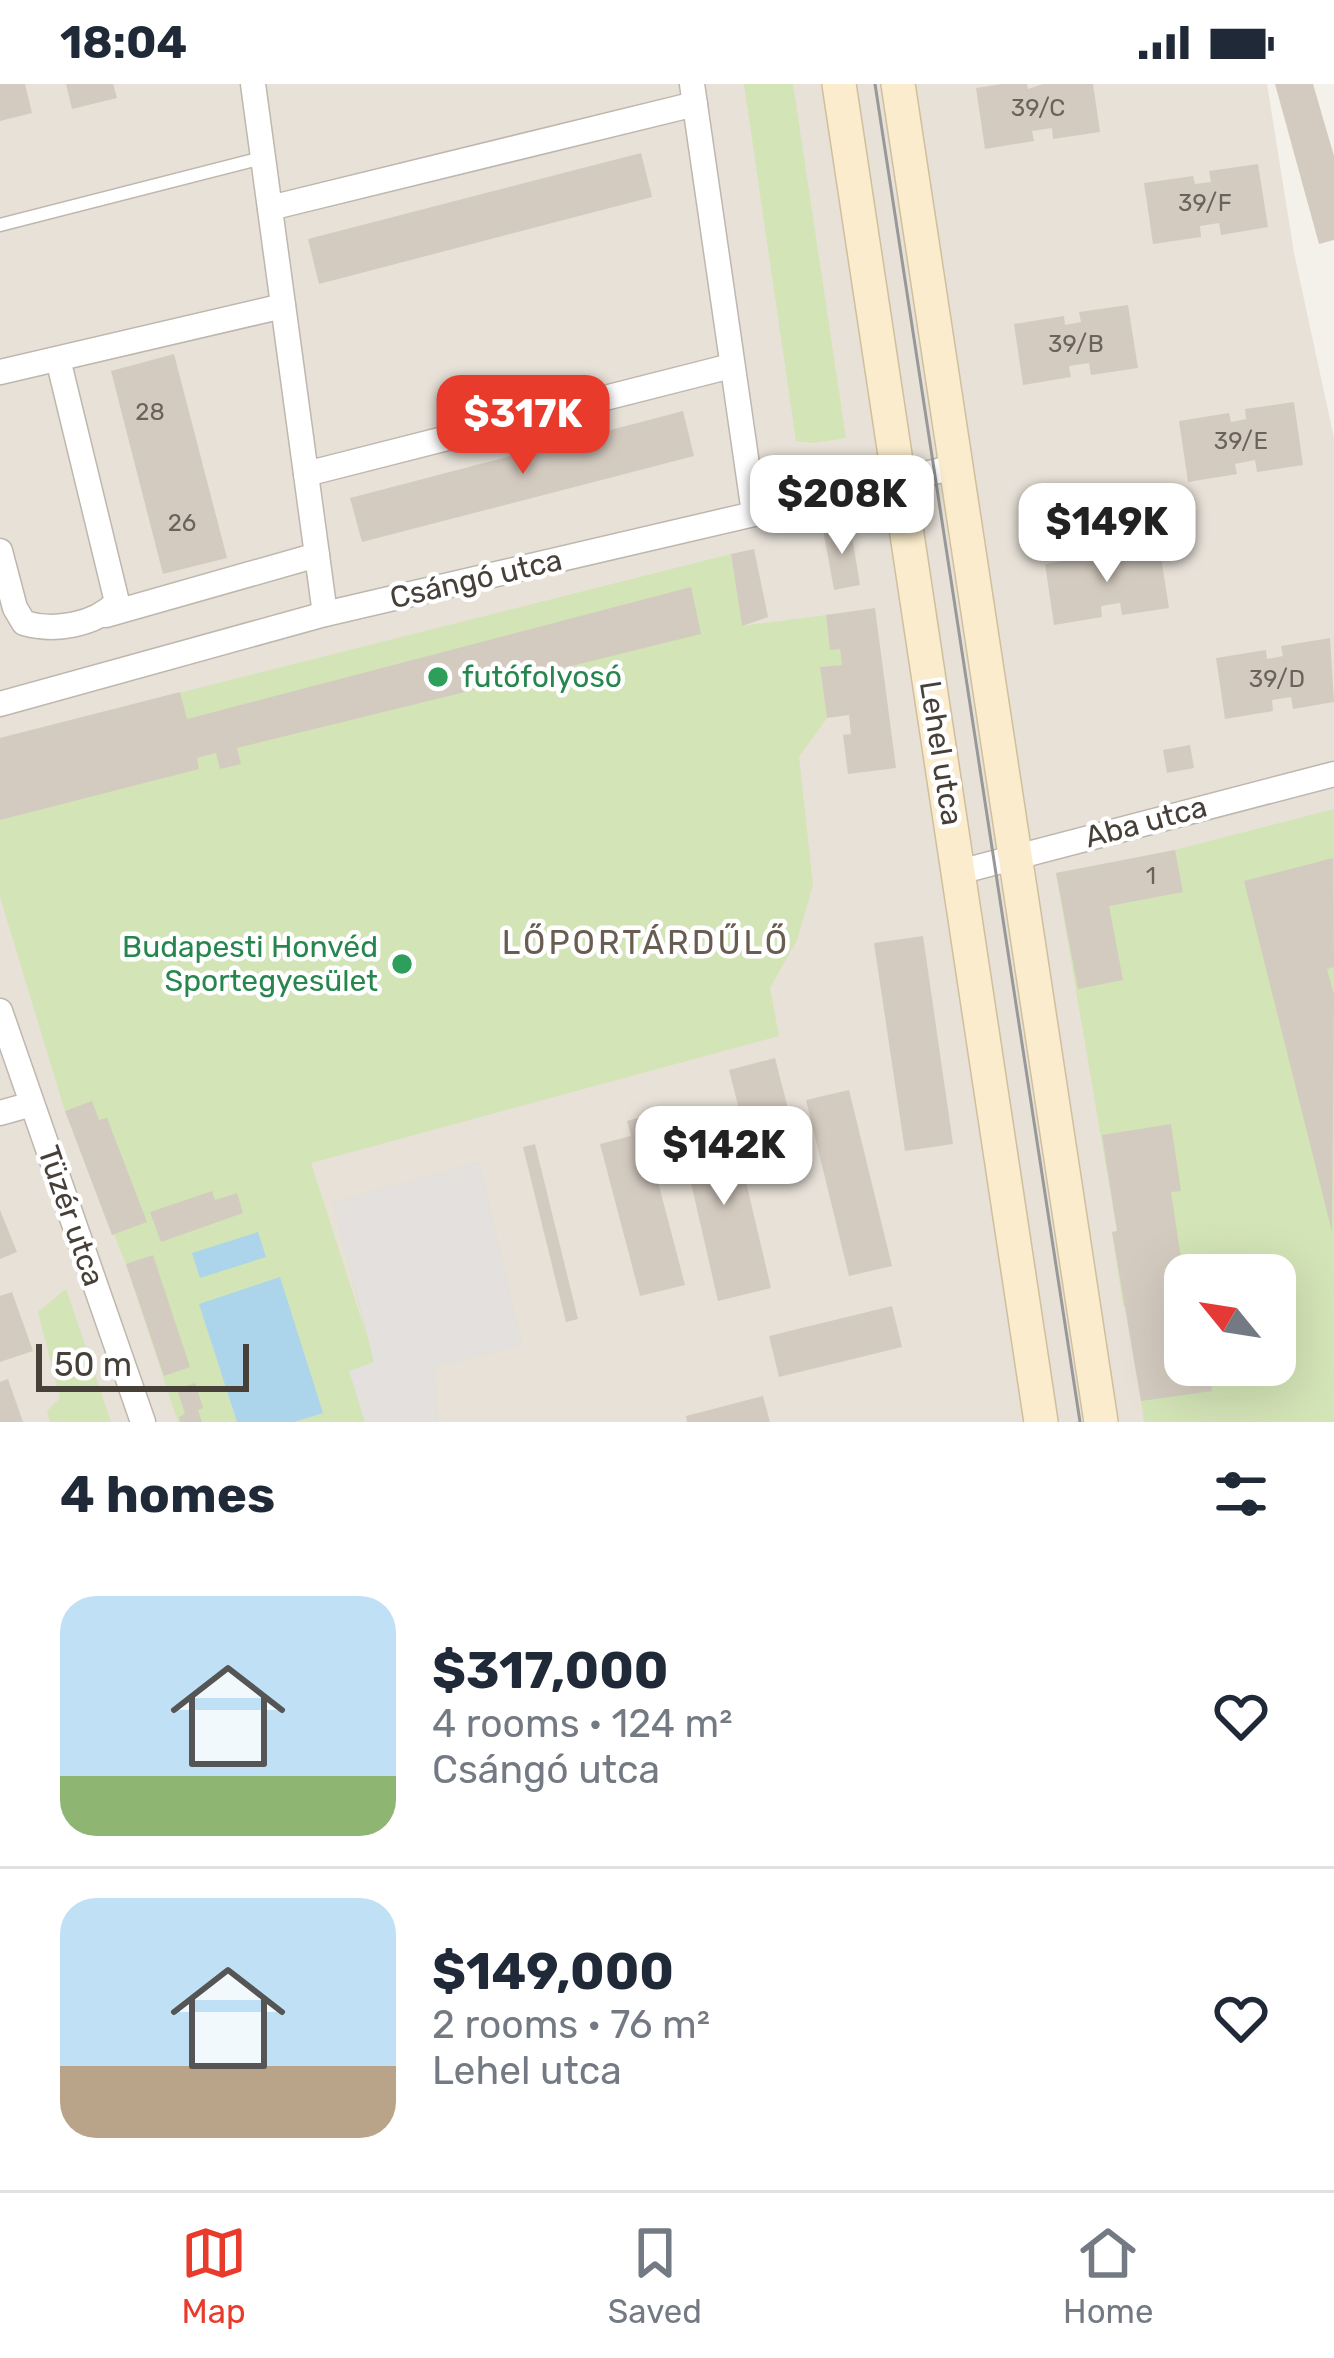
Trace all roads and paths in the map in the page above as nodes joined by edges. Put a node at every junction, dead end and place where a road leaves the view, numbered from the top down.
1 (253, 84) edge
2 (839, 84) edge
3 (898, 84) edge
4 (693, 94) edge
5 (263, 158) junction
6 (270, 208) junction
7 (0, 226) edge
8 (284, 306) junction
9 (58, 359) junction
10 (730, 366) junction
11 (0, 372) edge
12 (955, 467) junction
13 (306, 474) junction
14 (898, 479) junction
15 (754, 513) junction
16 (0, 551) edge
17 (317, 555) junction
18 (325, 614) junction
19 (104, 616) junction
20 (0, 704) edge
21 (1334, 774) edge
22 (1015, 856) junction
23 (959, 872) junction
24 (0, 1011) edge
25 (32, 1104) junction
26 (0, 1113) edge
27 (143, 1422) edge
28 (1042, 1422) edge
29 (1101, 1422) edge

1 - 5 street
2 - 14 main road, Lehel utca
3 - 12 main road, Lehel utca
4 - 6 street
4 - 10 street
5 - 6 street
5 - 7 lane
6 - 8 street
8 - 9 street
8 - 13 street
9 - 11 street
9 - 19 street
10 - 13 street
10 - 15 street
12 - 14 street, Csángó utca
12 - 22 main road, Lehel utca
13 - 17 street
14 - 15 street, Csángó utca
14 - 23 main road, Lehel utca
15 - 18 street, Csángó utca
16 - 19 street
17 - 18 street
17 - 19 street
18 - 20 street, Csángó utca
21 - 22 street, Aba utca
22 - 23 street, Aba utca
22 - 29 main road, Lehel utca
23 - 28 main road, Lehel utca
24 - 25 street, Tüzér utca
25 - 26 street
25 - 27 street, Tüzér utca

